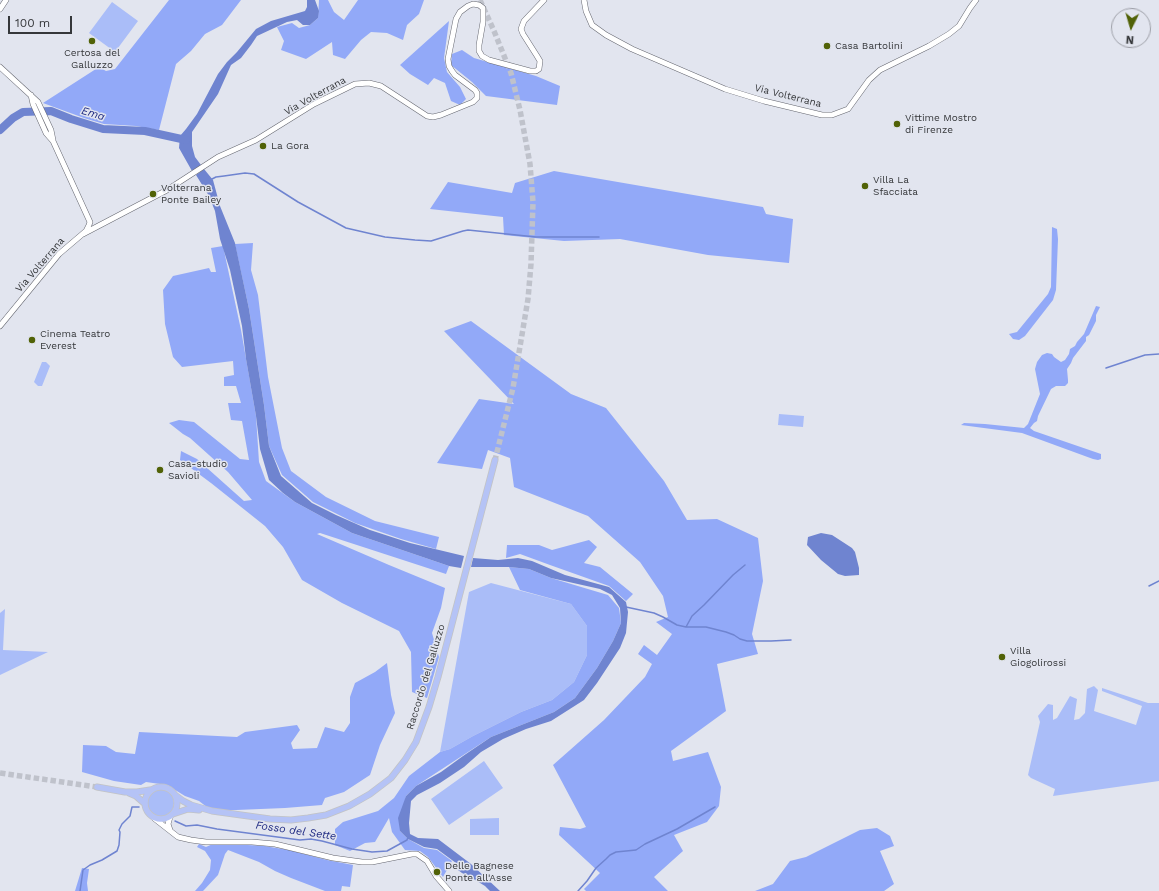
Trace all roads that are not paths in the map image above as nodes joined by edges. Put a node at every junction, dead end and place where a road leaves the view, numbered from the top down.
1 (6, 0) edge
2 (544, 0) edge
3 (584, 0) edge
4 (976, 0) edge
5 (0, 10) edge
6 (0, 67) edge
7 (94, 225) junction
8 (0, 326) edge
9 (495, 460) tunnel mouth
10 (97, 787) tunnel mouth
11 (153, 789) junction
12 (125, 792) junction
13 (175, 796) junction
14 (144, 803) junction
15 (212, 811) junction
16 (172, 816) junction
17 (155, 819) junction
18 (170, 830) junction
19 (449, 891) edge

1 - 5 main road
2 - 7 main road, Via Volterrana
3 - 4 main road, Via Volterrana
6 - 7 main road
7 - 8 main road, Via Volterrana
9 - 15 main road, Raccordo del Galluzzo
10 - 12 main road
11 - 12 main road
11 - 13 main road
11 - 14 main road
12 - 14 main road
13 - 15 main road, Raccordo del Galluzzo
13 - 16 main road
14 - 17 main road
15 - 16 main road, Raccordo del Galluzzo
16 - 17 main road
16 - 18 main road
17 - 18 main road
18 - 19 main road

